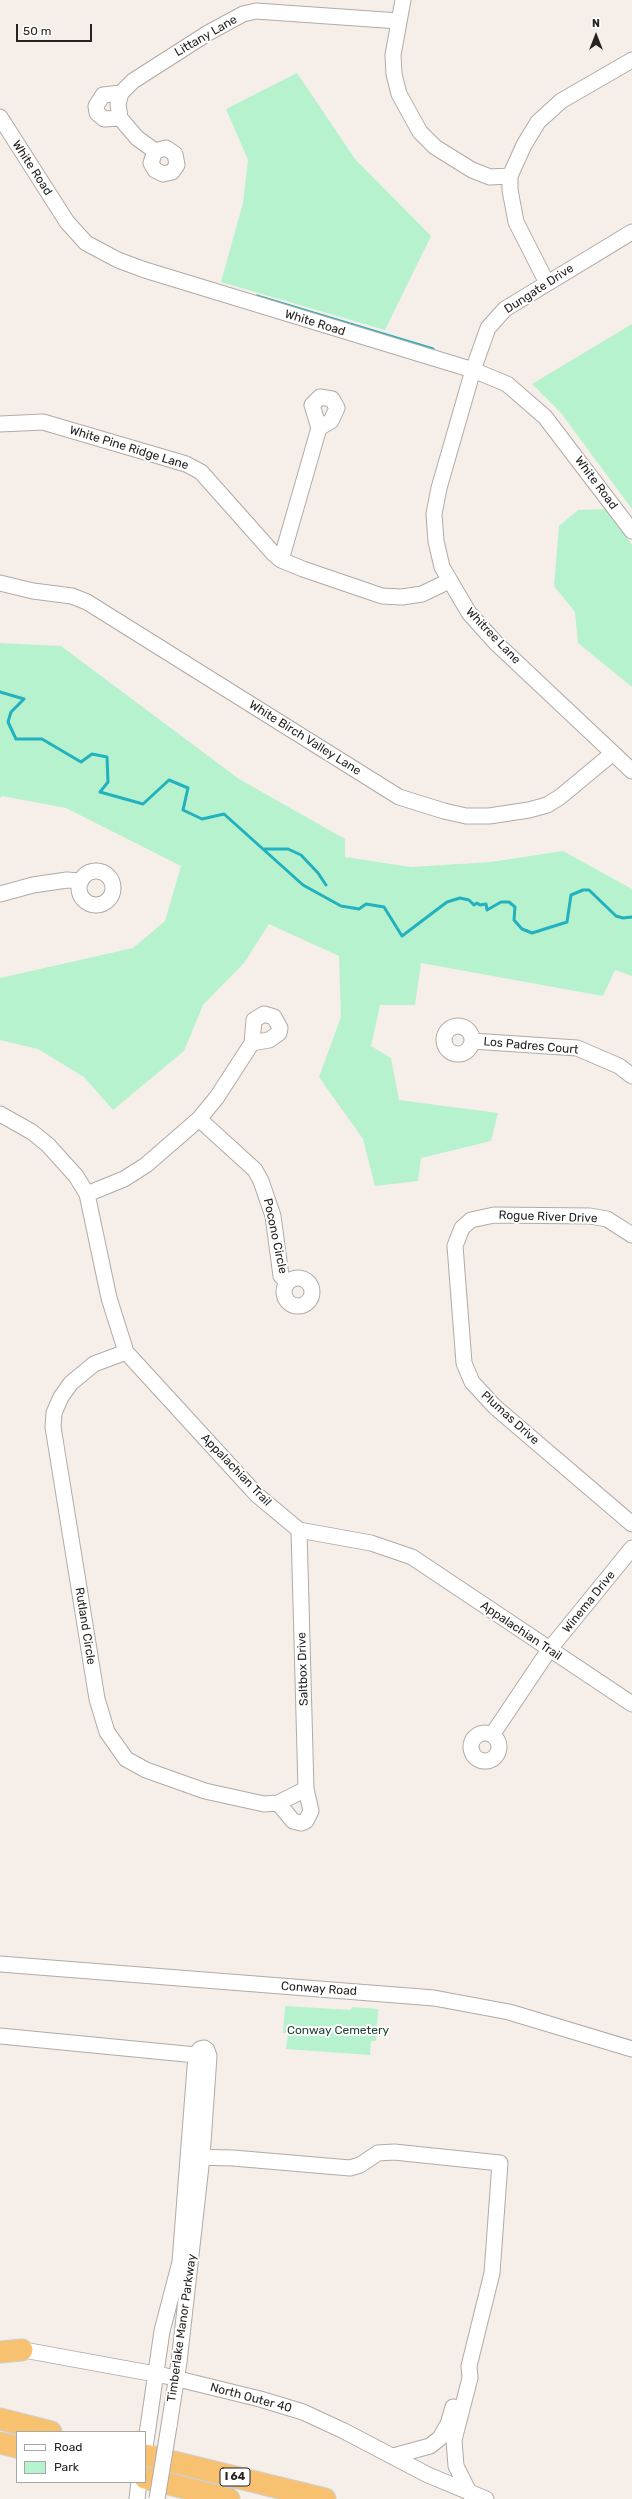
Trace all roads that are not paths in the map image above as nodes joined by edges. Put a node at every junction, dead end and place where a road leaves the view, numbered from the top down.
1 (403, 0) edge
2 (265, 5) edge
3 (399, 21) junction
4 (632, 60) edge
5 (121, 93) junction
6 (0, 117) edge
7 (120, 118) junction
8 (155, 151) dead end
9 (510, 176) junction
10 (632, 232) edge
11 (547, 283) junction
12 (473, 370) junction
13 (0, 424) edge
14 (319, 428) dead end
15 (632, 531) edge
16 (281, 560) junction
17 (449, 581) junction
18 (0, 583) edge
19 (613, 753) junction
20 (632, 771) edge
21 (81, 881) dead end
22 (0, 894) edge
23 (472, 1041) dead end
24 (252, 1043) dead end
25 (632, 1076) edge
26 (0, 1114) edge
27 (199, 1119) junction
28 (87, 1194) junction
29 (462, 1228) joint
30 (632, 1235) edge
31 (287, 1282) dead end
32 (126, 1352) junction
33 (632, 1524) edge
34 (299, 1530) junction
35 (632, 1548) edge
36 (549, 1650) junction
37 (632, 1704) edge
38 (492, 1735) dead end
39 (306, 1789) junction
40 (284, 1801) junction
41 (0, 1964) edge
42 (0, 2036) edge
43 (632, 2049) edge
44 (196, 2157) junction
45 (0, 2347) edge
46 (22, 2350) junction
47 (0, 2352) edge
48 (469, 2366) junction
49 (156, 2374) junction
50 (177, 2379) junction
51 (0, 2420) edge
52 (48, 2431) edge
53 (146, 2441) edge
54 (0, 2443) edge
55 (16, 2447) edge
56 (146, 2455) edge
57 (393, 2456) junction
58 (146, 2478) edge
59 (139, 2483) edge
60 (470, 2494) junction
61 (137, 2499) edge
62 (157, 2499) edge
63 (229, 2499) edge
64 (325, 2499) edge
65 (486, 2499) edge

1 - 3 street
2 - 3 street, Littany Lane
2 - 5 street, Littany Lane
3 - 9 street
4 - 9 street
5 - 7 street
5 - 7 street, Littany Lane
6 - 12 street, White Road
7 - 8 street
9 - 11 street
10 - 11 street, Dungate Drive
11 - 12 street, Dungate Drive
12 - 15 street, White Road
12 - 17 street, Whitree Lane
13 - 16 street, White Pine Ridge Lane
14 - 16 street
16 - 17 street, White Pine Ridge Lane
17 - 19 street, Whitree Lane
18 - 19 street, White Birch Valley Lane
19 - 20 street, Whitree Lane
21 - 22 street
23 - 25 street, Los Padres Court
24 - 27 street
26 - 28 street, Appalachian Trail
27 - 28 street
27 - 31 street, Pocono Circle
28 - 32 street, Appalachian Trail
29 - 30 street, Rogue River Drive
29 - 33 street, Plumas Drive
32 - 34 street, Appalachian Trail
32 - 40 street, Rutland Circle
34 - 36 street, Appalachian Trail
34 - 39 street, Saltbox Drive
35 - 36 street, Winema Drive
36 - 37 street, Appalachian Trail
36 - 38 street, Winema Drive
39 - 40 street
39 - 40 street, Saltbox Drive
41 - 43 street, Conway Road
42 - 44 street, Timberlake Manor Parkway
44 - 48 street
44 - 49 street, Timberlake Manor Parkway
44 - 50 street, Timberlake Manor Parkway
45 - 46 street, North Outer 40
46 - 47 highway
46 - 49 street, North Outer 40
48 - 57 street
48 - 60 street
49 - 50 street, North Outer 40
49 - 53 street, Timberlake Manor Parkway
50 - 57 street, North Outer 40
50 - 62 street, Timberlake Manor Parkway, bridge
51 - 52 highway
54 - 55 highway
56 - 64 highway, I 64
57 - 60 street, North Outer 40
58 - 63 highway, I 64
59 - 61 street
60 - 65 street, North Outer 40

